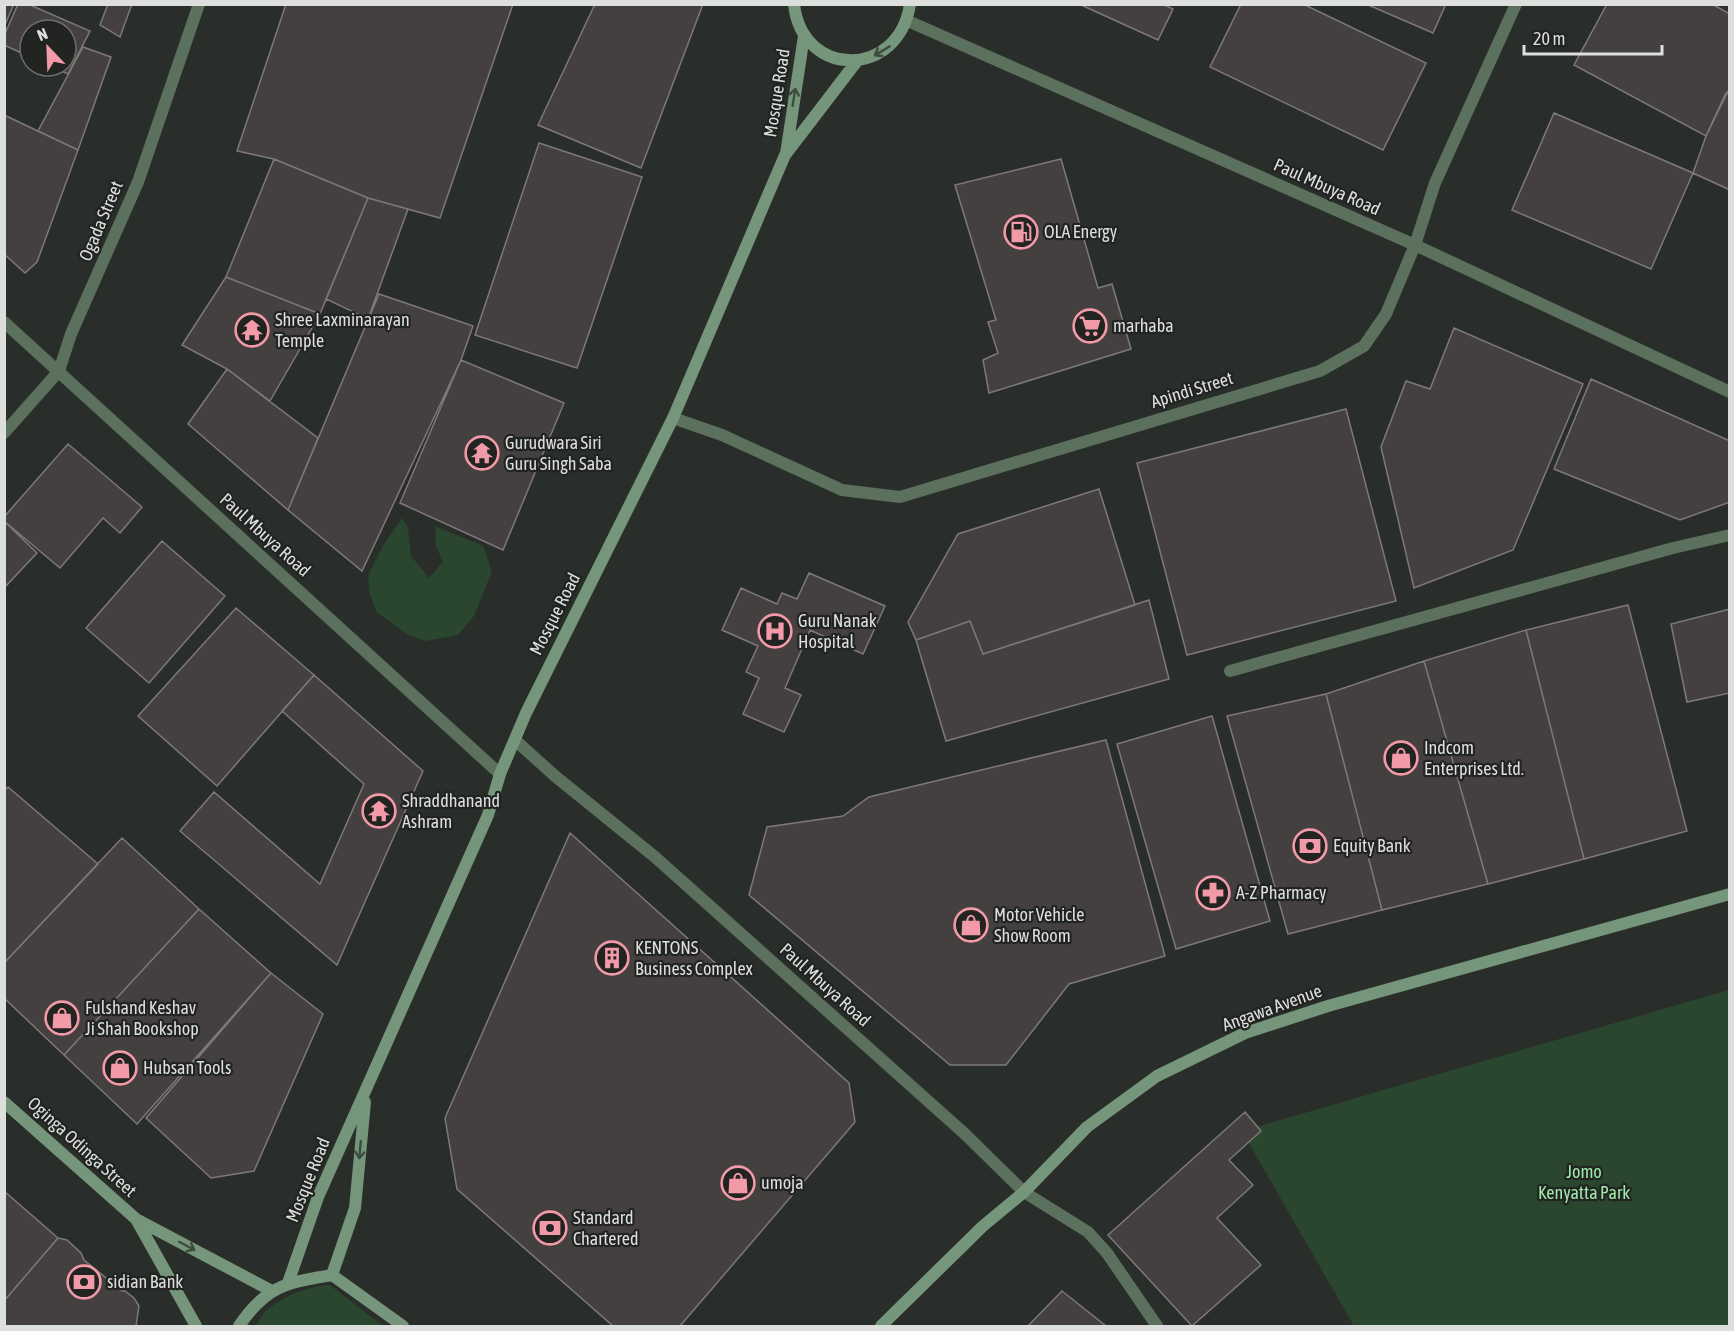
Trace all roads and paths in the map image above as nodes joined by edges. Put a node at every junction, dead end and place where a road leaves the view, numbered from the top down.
1 (199, 4) edge
2 (794, 4) edge
3 (910, 4) edge
4 (1516, 4) edge
5 (908, 21) junction
6 (804, 36) junction
7 (858, 61) junction
8 (785, 155) junction
9 (1415, 245) junction
10 (4, 322) edge
11 (59, 371) junction
12 (1730, 392) edge
13 (673, 417) junction
14 (4, 434) edge
15 (1730, 535) edge
16 (1230, 671) dead end
17 (515, 740) junction
18 (500, 774) junction
19 (1730, 894) edge
20 (366, 1092) junction
21 (4, 1102) edge
22 (1024, 1192) junction
23 (136, 1219) junction
24 (332, 1275) junction
25 (288, 1283) junction
26 (272, 1291) junction
27 (196, 1326) edge
28 (239, 1326) edge
29 (403, 1326) edge
30 (881, 1326) edge
31 (1157, 1326) edge

1 - 11 street, Ogada Street
2 - 6 main road
3 - 5 main road
4 - 9 street, Apindi Street
5 -> 7 main road
5 - 9 street, Paul Mbuya Road
6 - 7 main road
8 -> 6 main road, Mosque Road
7 - 8 main road, Mosque Road
8 - 13 main road, Mosque Road
9 - 12 street, Paul Mbuya Road
9 - 13 street, Apindi Street
10 - 11 street, Paul Mbuya Road
11 - 14 street, Ogada Street
11 - 18 street, Paul Mbuya Road
13 - 17 main road, Mosque Road
15 - 16 street
17 - 18 main road, Mosque Road
17 - 22 street, Paul Mbuya Road
18 - 20 main road, Mosque Road
19 - 22 main road, Angawa Avenue
20 -> 24 main road, Mosque Road
20 - 25 main road, Mosque Road
21 - 23 main road, Oginga Odinga Street
22 - 30 main road, Angawa Avenue
22 - 31 street, Paul Mbuya Road
23 -> 26 main road
23 - 27 main road
24 - 25 main road
24 - 29 main road
25 - 26 main road
26 - 28 main road

